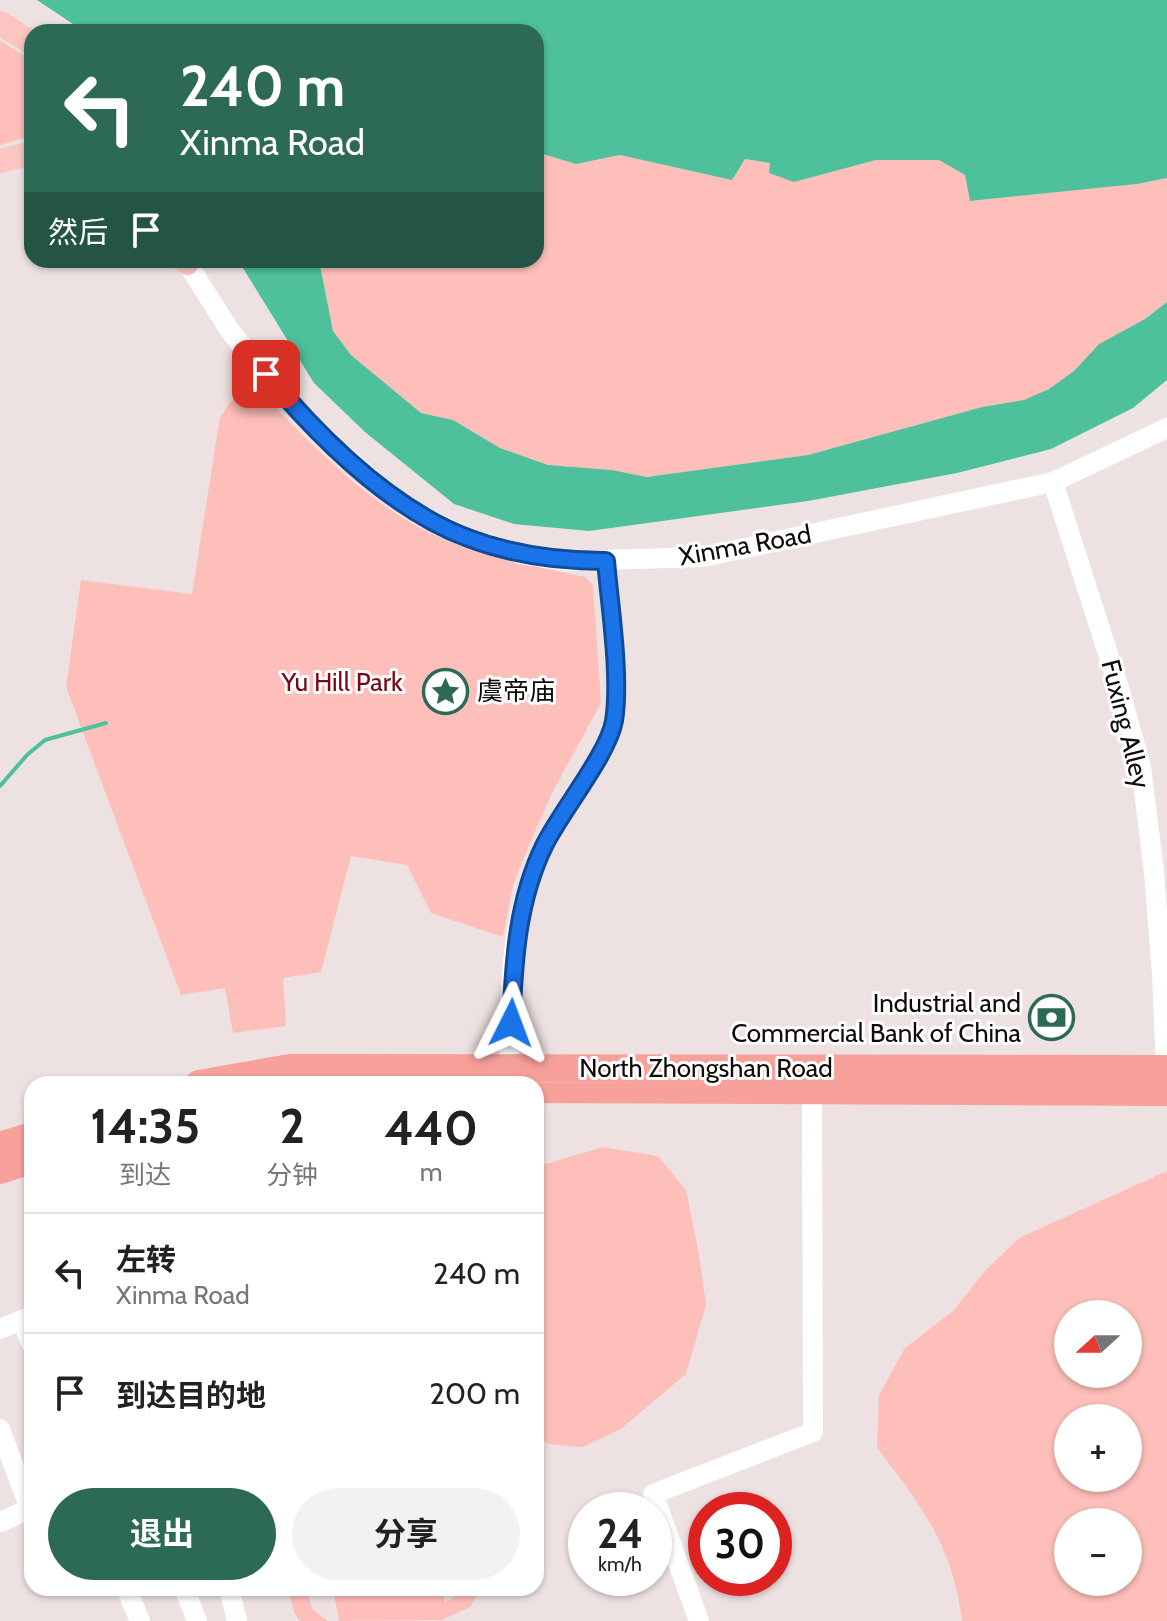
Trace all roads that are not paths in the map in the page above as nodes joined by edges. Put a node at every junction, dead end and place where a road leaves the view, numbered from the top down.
1 (0, 23) edge
2 (24, 38) edge
3 (24, 155) edge
4 (0, 161) edge
5 (190, 268) edge
6 (1167, 428) edge
7 (1053, 482) junction
8 (606, 561) junction
9 (509, 1067) junction
10 (244, 1076) edge
11 (1167, 1077) edge
12 (544, 1089) edge
13 (812, 1090) junction
14 (24, 1138) edge
15 (0, 1146) edge
16 (24, 1162) edge
17 (0, 1170) edge
18 (24, 1319) edge
19 (0, 1329) edge
20 (0, 1429) edge
21 (24, 1490) edge
22 (24, 1511) edge
23 (0, 1522) edge
24 (129, 1596) edge
25 (187, 1596) edge
26 (231, 1596) edge
27 (140, 1621) edge
28 (197, 1621) edge
29 (237, 1621) edge
30 (699, 1621) edge

1 - 2 main road
3 - 4 main road
5 - 8 street, Xinma Road
6 - 7 street, Xinma Road
7 - 8 street, Xinma Road
7 - 11 street, Fuxing Alley
8 - 9 street
9 - 10 highway, North Zhongshan Road
9 - 11 highway, North Zhongshan Road
11 - 13 highway, North Zhongshan Road
12 - 13 highway, North Zhongshan Road
13 - 30 street
14 - 15 highway
16 - 17 highway
18 - 19 street
20 - 21 street
22 - 23 street
24 - 27 street
25 - 28 street
26 - 29 street

